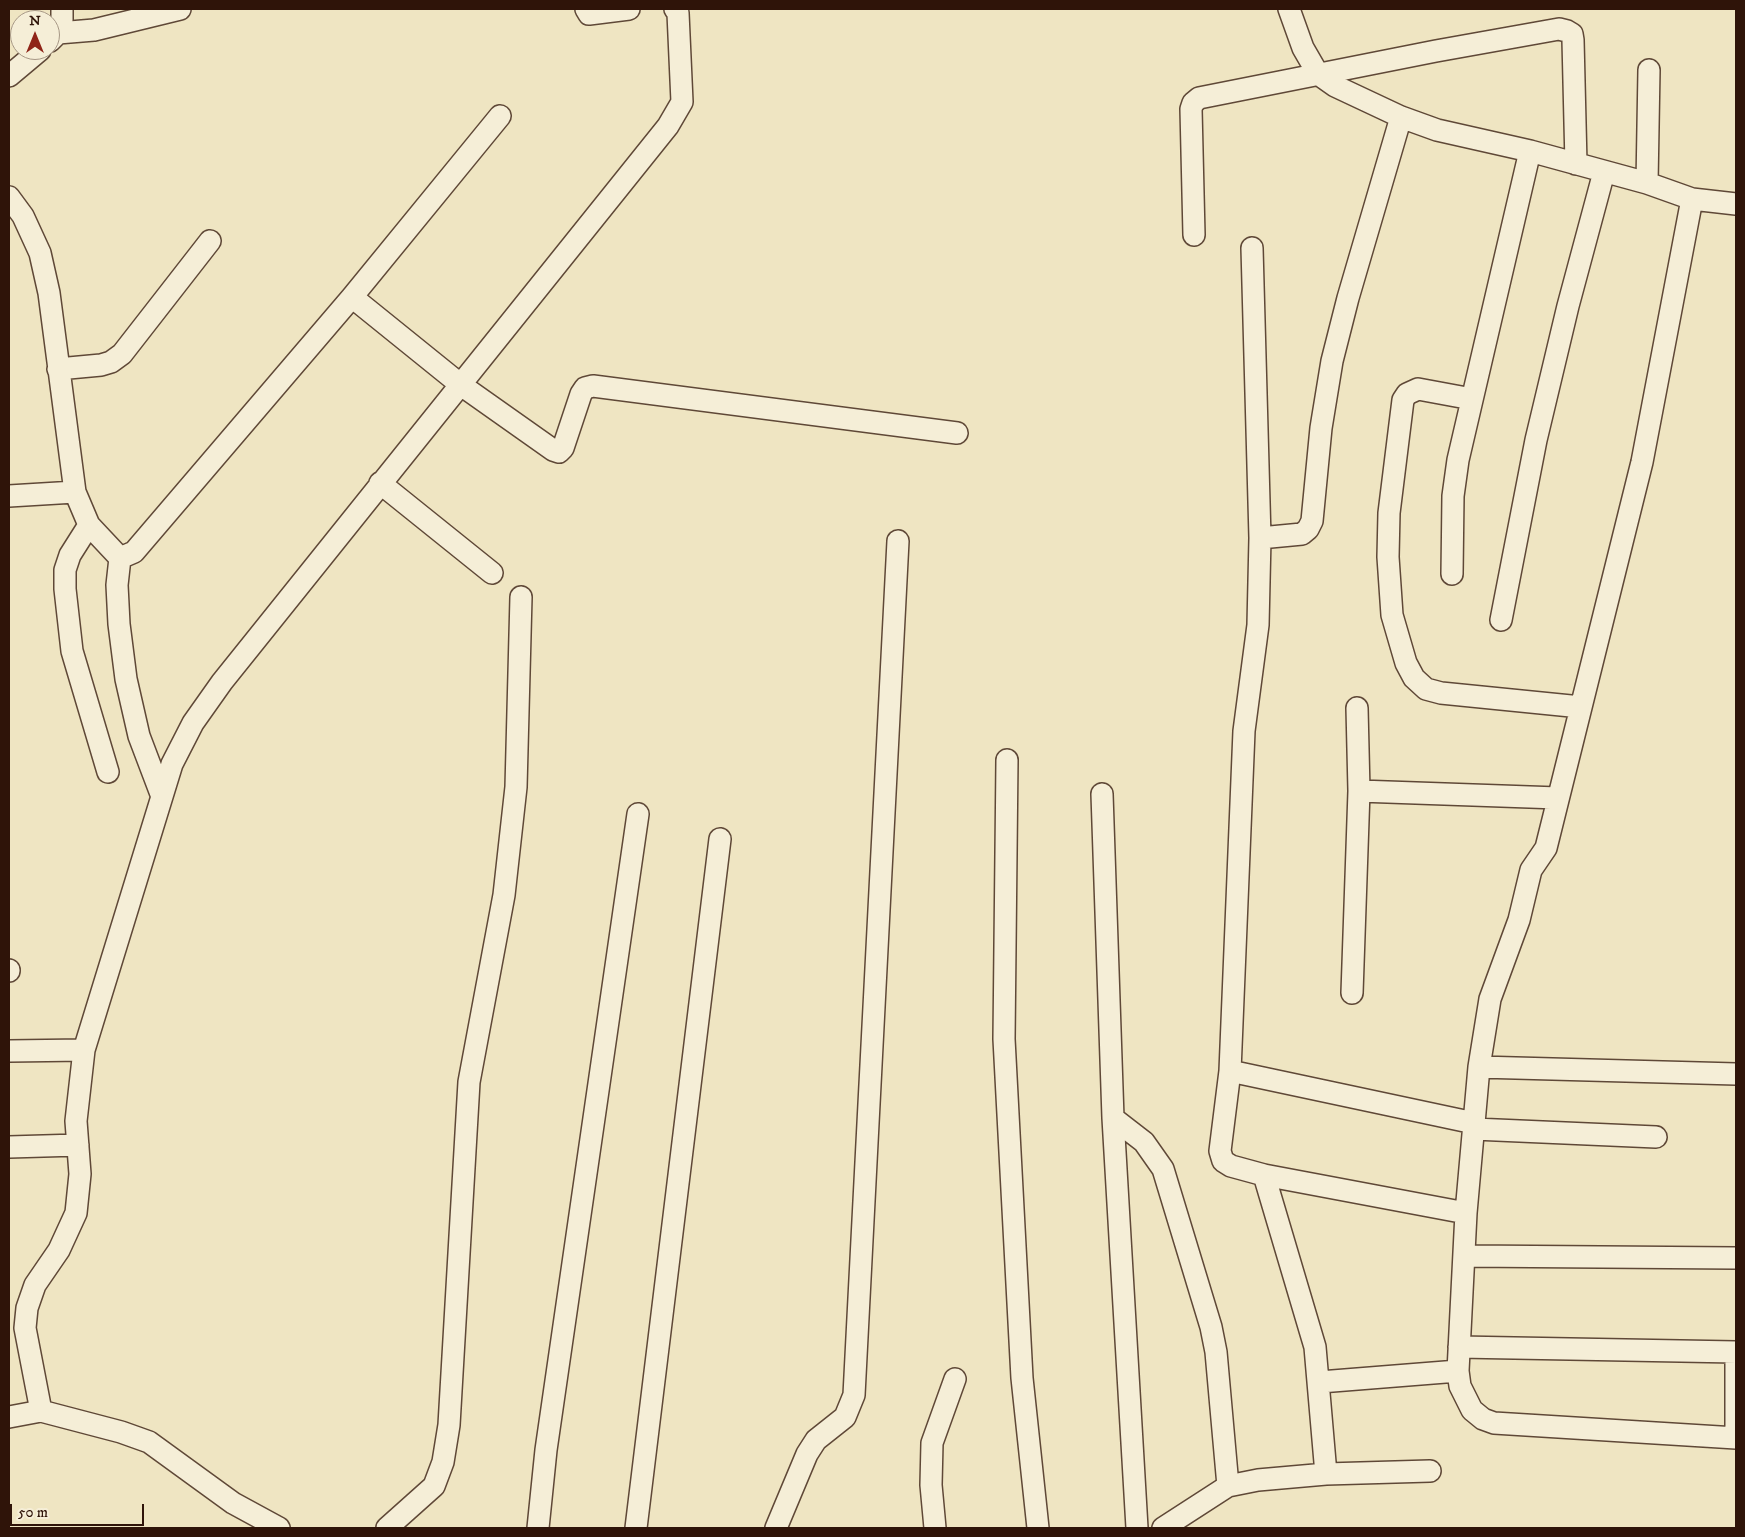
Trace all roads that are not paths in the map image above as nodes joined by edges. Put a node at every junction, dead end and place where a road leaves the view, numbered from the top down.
1 (62, 9) edge
2 (180, 9) edge
3 (586, 9) edge
4 (629, 9) edge
5 (675, 9) edge
6 (1289, 9) edge
7 (60, 24) edge
8 (60, 36) edge
9 (28, 60) edge
10 (1649, 70) dead end
11 (1318, 74) junction
12 (9, 76) edge
13 (500, 116) dead end
14 (1401, 117) junction
15 (1530, 152) junction
16 (1576, 164) junction
17 (1604, 172) junction
18 (1646, 183) junction
19 (9, 197) edge
20 (1692, 199) junction
21 (1736, 204) edge
22 (1194, 235) dead end
23 (210, 241) dead end
24 (1252, 248) dead end
25 (352, 297) junction
26 (58, 369) junction
27 (460, 385) junction
28 (1472, 399) junction
29 (957, 433) dead end
30 (380, 483) junction
31 (75, 492) junction
32 (9, 496) edge
33 (89, 525) junction
34 (1260, 538) junction
35 (898, 541) dead end
36 (120, 558) junction
37 (492, 573) dead end
38 (1452, 574) dead end
39 (521, 596) dead end
40 (1501, 620) dead end
41 (1581, 707) junction
42 (1357, 708) dead end
43 (1006, 760) dead end
44 (108, 772) dead end
45 (1359, 791) junction
46 (161, 794) junction
47 (1102, 794) dead end
48 (1558, 798) junction
49 (638, 814) dead end
50 (720, 839) dead end
51 (1352, 993) dead end
52 (84, 1050) junction
53 (9, 1051) edge
54 (1479, 1067) junction
55 (1230, 1072) junction
56 (1736, 1074) edge
57 (1113, 1118) junction
58 (1474, 1126) junction
59 (1656, 1136) dead end
60 (78, 1145) junction
61 (9, 1147) edge
62 (1264, 1175) junction
63 (1466, 1212) junction
64 (1464, 1256) junction
65 (1736, 1258) edge
66 (1459, 1347) junction
67 (1736, 1352) edge
68 (1458, 1371) junction
69 (955, 1379) dead end
70 (1320, 1382) junction
71 (41, 1411) junction
72 (9, 1417) edge
73 (1736, 1437) edge
74 (1430, 1471) dead end
75 (1326, 1474) junction
76 (1228, 1486) junction
77 (279, 1528) edge
78 (387, 1528) edge
79 (538, 1528) edge
80 (636, 1528) edge
81 (776, 1528) edge
82 (935, 1528) edge
83 (1038, 1528) edge
84 (1137, 1528) edge
85 (1163, 1528) edge

1 - 7 street
2 - 8 street
3 - 4 street
5 - 27 street
6 - 11 street
9 - 12 street
10 - 18 street
11 - 14 street
11 - 16 street
11 - 22 street
13 - 25 street
14 - 15 street
14 - 34 street
15 - 16 street
15 - 28 street
16 - 17 street
17 - 18 street
17 - 40 street
18 - 20 street
19 - 26 street
20 - 21 street
20 - 41 street
23 - 26 street
24 - 34 street
25 - 27 street
25 - 36 street
26 - 31 street
27 - 29 street
27 - 30 street
28 - 38 street
28 - 41 street
30 - 37 street
30 - 46 street
31 - 32 street
31 - 33 street
33 - 36 street
33 - 44 street
34 - 55 street
35 - 81 street
36 - 46 street
39 - 78 street
41 - 48 street
42 - 45 street
43 - 83 street
45 - 48 street
45 - 51 street
46 - 52 street
47 - 57 street
48 - 54 street
49 - 79 street
50 - 80 street
52 - 53 street
52 - 60 street
54 - 56 street
54 - 58 street
55 - 58 street
55 - 62 street
57 - 76 street
57 - 84 street
58 - 59 street
58 - 63 street
60 - 61 street
60 - 71 street
62 - 63 street
62 - 70 street
63 - 64 street
64 - 65 street
64 - 66 street
66 - 67 street
66 - 68 street
67 - 73 street
68 - 70 street
68 - 73 street
69 - 82 street
70 - 75 street
71 - 72 street
71 - 77 street
74 - 75 street
75 - 76 street
76 - 85 street

